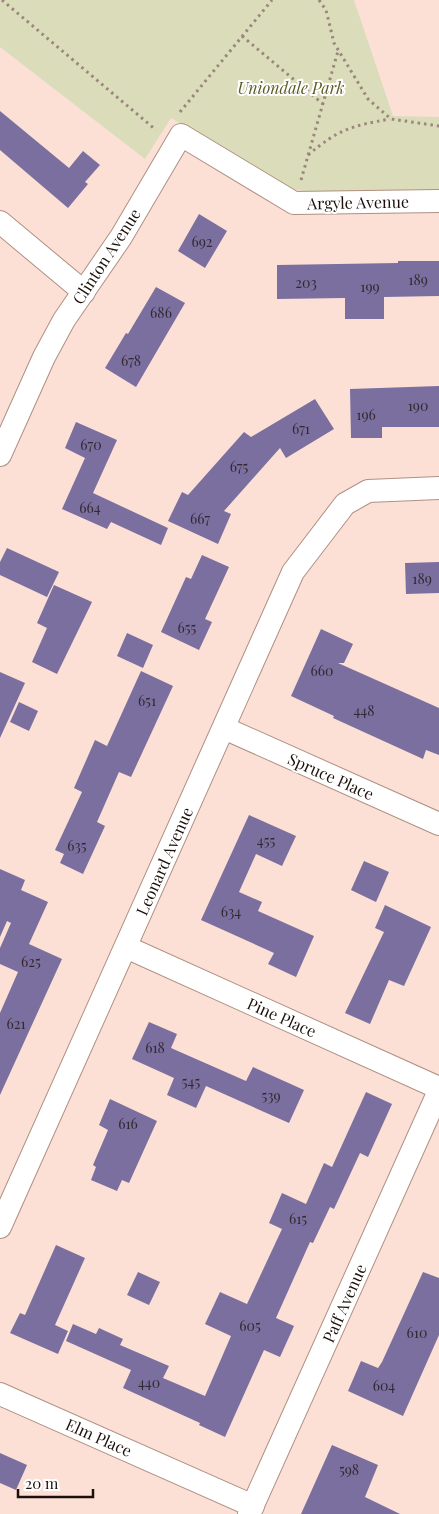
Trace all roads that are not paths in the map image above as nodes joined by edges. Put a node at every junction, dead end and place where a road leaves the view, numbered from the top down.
1 (253, 178) joint
2 (439, 201) edge
3 (0, 222) edge
4 (84, 292) junction
5 (0, 455) edge
6 (439, 488) edge
7 (224, 728) junction
8 (439, 824) edge
9 (126, 947) junction
10 (439, 1090) edge
11 (0, 1227) edge
12 (0, 1394) edge
13 (251, 1510) edge

1 - 2 street, Argyle Avenue
1 - 4 street, Clinton Avenue
3 - 4 street
4 - 5 street, Clinton Avenue
6 - 7 street, Leonard Avenue
7 - 8 street, Spruce Place
7 - 9 street, Leonard Avenue
9 - 10 street, Pine Place
9 - 11 street, Leonard Avenue
10 - 13 street, Paff Avenue
12 - 13 street, Elm Place

